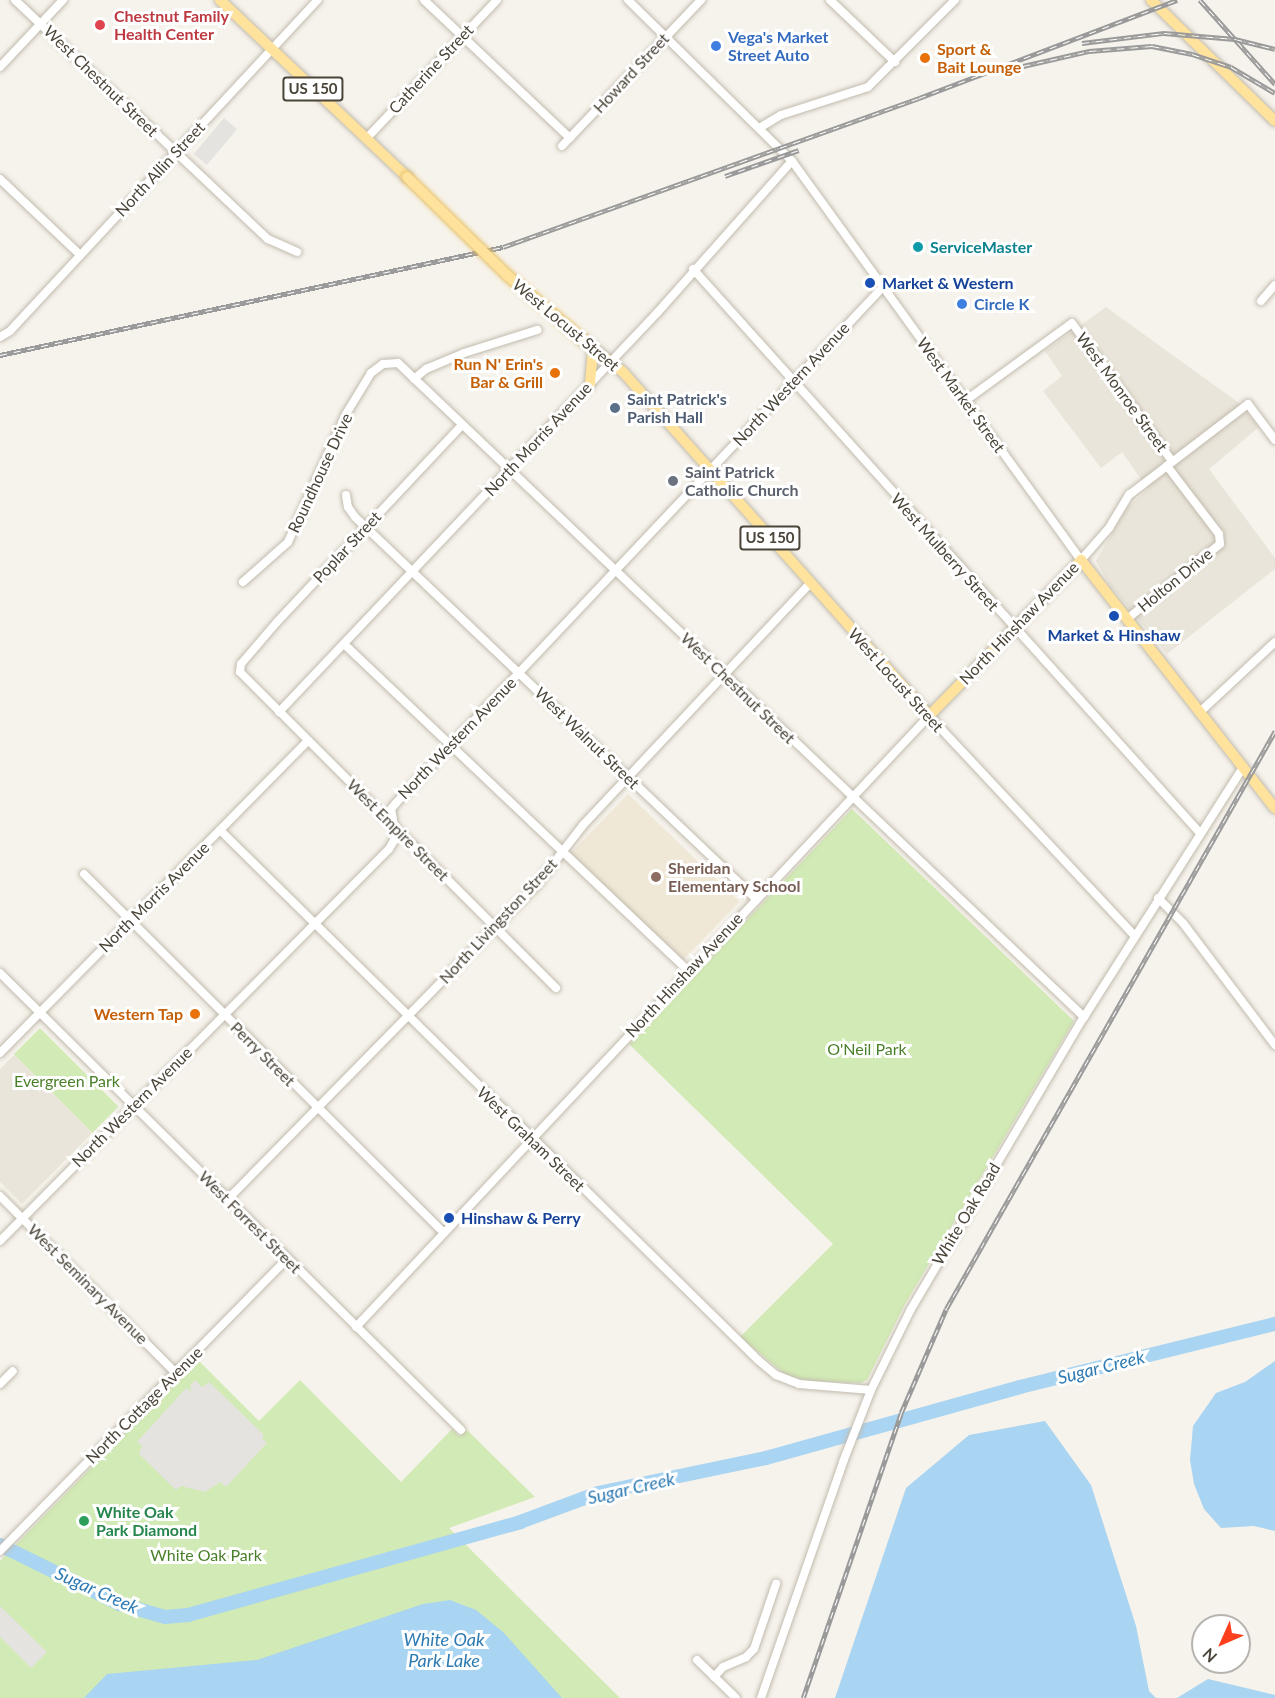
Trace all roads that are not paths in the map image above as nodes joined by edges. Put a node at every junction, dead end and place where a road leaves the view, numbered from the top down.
1 (15, 0) edge
2 (63, 0) edge
3 (220, 0) edge
4 (318, 0) edge
5 (424, 0) edge
6 (497, 0) edge
7 (628, 0) edge
8 (701, 0) edge
9 (830, 0) edge
10 (955, 0) edge
11 (1151, 0) edge
12 (40, 24) junction
13 (463, 36) junction
14 (666, 36) junction
15 (272, 50) junction
16 (894, 62) junction
17 (0, 67) edge
18 (1275, 121) edge
19 (761, 127) junction
20 (570, 138) junction
21 (366, 139) junction
22 (562, 146) dead end
23 (176, 152) junction
24 (792, 161) junction
25 (0, 179) edge
26 (297, 252) dead end
27 (80, 255) junction
28 (693, 269) junction
29 (1275, 285) edge
30 (883, 287) junction
31 (1260, 301) dead end
32 (537, 330) dead end
33 (0, 337) edge
34 (593, 349) junction
35 (391, 361) joint
36 (610, 362) junction
37 (414, 379) junction
38 (793, 382) junction
39 (590, 384) junction
40 (965, 401) junction
41 (462, 425) junction
42 (1275, 440) edge
43 (1170, 464) junction
44 (509, 470) junction
45 (710, 470) junction
46 (346, 495) dead end
47 (366, 527) junction
48 (1220, 541) joint
49 (1081, 560) junction
50 (615, 571) junction
51 (412, 572) junction
52 (243, 582) dead end
53 (810, 583) junction
54 (1127, 619) junction
55 (1014, 629) junction
56 (1275, 642) edge
57 (344, 644) junction
58 (240, 673) joint
59 (519, 674) junction
60 (724, 675) junction
61 (279, 712) junction
62 (1200, 712) junction
63 (928, 716) junction
64 (308, 741) junction
65 (452, 745) junction
66 (1243, 767) junction
67 (628, 777) junction
68 (852, 798) junction
69 (1275, 808) edge
70 (393, 825) junction
71 (220, 830) junction
72 (1200, 833) junction
73 (563, 851) junction
74 (84, 874) dead end
75 (1158, 898) junction
76 (756, 899) junction
77 (130, 921) junction
78 (314, 924) junction
79 (495, 927) junction
80 (1134, 936) junction
81 (688, 970) junction
82 (0, 973) edge
83 (556, 988) dead end
84 (41, 1012) junction
85 (224, 1015) junction
86 (407, 1017) junction
87 (1084, 1017) junction
88 (1275, 1045) edge
89 (0, 1053) edge
90 (134, 1106) junction
91 (317, 1108) junction
92 (530, 1138) junction
93 (0, 1196) edge
94 (228, 1200) junction
95 (22, 1218) junction
96 (443, 1232) junction
97 (0, 1241) edge
98 (287, 1259) junction
99 (356, 1327) junction
100 (12, 1371) dead end
101 (177, 1373) junction
102 (0, 1384) edge
103 (871, 1390) junction
104 (461, 1430) dead end
105 (0, 1551) edge
106 (776, 1584) dead end
107 (697, 1660) dead end
108 (714, 1677) junction
109 (736, 1698) edge
110 (760, 1698) edge

1 - 12 street, West Chestnut Street
2 - 12 street
3 - 15 main road, West Locust Street / US 150
4 - 15 street, North Allin Street
5 - 13 street
6 - 13 street, Catherine Street
7 - 14 street, West Market Street
8 - 14 street, Howard Street
9 - 16 street
10 - 16 street
11 - 18 main road
12 - 17 street
12 - 23 street, West Chestnut Street
13 - 20 street
13 - 21 street, Catherine Street
14 - 19 street, West Market Street
14 - 20 street, Howard Street
15 - 21 main road, West Locust Street / US 150
15 - 23 street, North Allin Street
16 - 19 street
19 - 24 street, West Market Street
20 - 22 street, Howard Street
21 - 34 main road, West Locust Street / US 150, bridge
23 - 26 street, West Chestnut Street
23 - 27 street, North Allin Street
24 - 28 street, North Morris Avenue
24 - 30 street, West Market Street
25 - 27 street
27 - 33 street, North Allin Street
28 - 36 street, North Morris Avenue
28 - 38 street, West Mulberry Street
29 - 31 street
30 - 38 street, North Western Avenue
30 - 40 street, West Market Street
32 - 37 street
34 - 36 main road, West Locust Street / US 150
34 - 39 main road
35 - 37 street, West Chestnut Street
35 - 52 street, Roundhouse Drive
36 - 39 street, North Morris Avenue
36 - 45 main road, West Locust Street / US 150
37 - 41 street, West Chestnut Street
38 - 45 street, North Western Avenue
38 - 55 street, West Mulberry Street
39 - 44 street, North Morris Avenue
40 - 43 street, West Monroe Street
40 - 49 street, West Market Street
41 - 44 street, West Chestnut Street
41 - 47 street, Poplar Street
42 - 43 street, North Hinshaw Avenue
43 - 48 street, West Monroe Street
43 - 49 street, North Hinshaw Avenue
44 - 50 street, West Chestnut Street
44 - 51 street, North Morris Avenue
45 - 50 street, North Western Avenue
45 - 53 main road, West Locust Street / US 150
46 - 47 street, West Walnut Street
47 - 51 street, West Walnut Street
47 - 58 street, Poplar Street
48 - 54 street, Holton Drive
49 - 54 main road, West Market Street
49 - 55 main road, North Hinshaw Avenue
50 - 59 street, North Western Avenue
50 - 60 street, West Chestnut Street
51 - 57 street, North Morris Avenue
51 - 59 street, West Walnut Street
53 - 60 street, North Livingston Street
53 - 63 main road, West Locust Street / US 150
54 - 62 main road, West Market Street
55 - 63 main road, North Hinshaw Avenue
55 - 72 street, West Mulberry Street
56 - 62 street
57 - 61 street, North Morris Avenue
57 - 65 street
58 - 61 street, West Empire Street
59 - 65 street, North Western Avenue
59 - 67 street, West Walnut Street
60 - 67 street, North Livingston Street
60 - 68 street, West Chestnut Street
61 - 64 street, West Empire Street
62 - 66 main road, West Market Street
63 - 68 street, North Hinshaw Avenue
63 - 80 street, West Locust Street
64 - 70 street, West Empire Street
64 - 71 street, North Morris Avenue
65 - 70 street, North Western Avenue
65 - 73 street
66 - 69 main road, West Market Street
66 - 72 street, White Oak Road
67 - 73 street, North Livingston Street
67 - 76 street, West Walnut Street
68 - 76 street, North Hinshaw Avenue
68 - 87 street, West Chestnut Street
70 - 78 street, North Western Avenue
70 - 79 street, West Empire Street
71 - 77 street, North Morris Avenue
71 - 78 street, West Graham Street
72 - 75 street, White Oak Road
73 - 79 street, North Livingston Street
73 - 81 street
74 - 77 street, Perry Street
75 - 80 street, White Oak Road
75 - 88 street
76 - 81 street, North Hinshaw Avenue
77 - 84 street, North Morris Avenue
77 - 85 street, Perry Street
78 - 85 street, North Western Avenue
78 - 86 street, West Graham Street
79 - 83 street, West Empire Street
79 - 86 street, North Livingston Street
80 - 87 street, White Oak Road
81 - 92 street, North Hinshaw Avenue
82 - 84 street, West Forrest Street
84 - 89 street, North Morris Avenue
84 - 90 street, West Forrest Street
85 - 90 street, North Western Avenue
85 - 91 street, Perry Street
86 - 91 street, North Livingston Street
86 - 92 street, West Graham Street
87 - 103 street, White Oak Road
90 - 94 street, West Forrest Street
90 - 95 street, North Western Avenue
91 - 94 street, North Livingston Street
91 - 96 street, Perry Street
92 - 96 street, North Hinshaw Avenue
92 - 103 street, West Graham Street
93 - 95 street, West Seminary Avenue
94 - 98 street, West Forrest Street
95 - 97 street, North Western Avenue
95 - 101 street, West Seminary Avenue
96 - 99 street, North Hinshaw Avenue
98 - 99 street, West Forrest Street
98 - 101 street, North Cottage Avenue
99 - 104 street, West Forrest Street
100 - 102 street
101 - 105 street, North Cottage Avenue
103 - 110 street, White Oak Road
106 - 108 street
107 - 108 street
108 - 109 street

